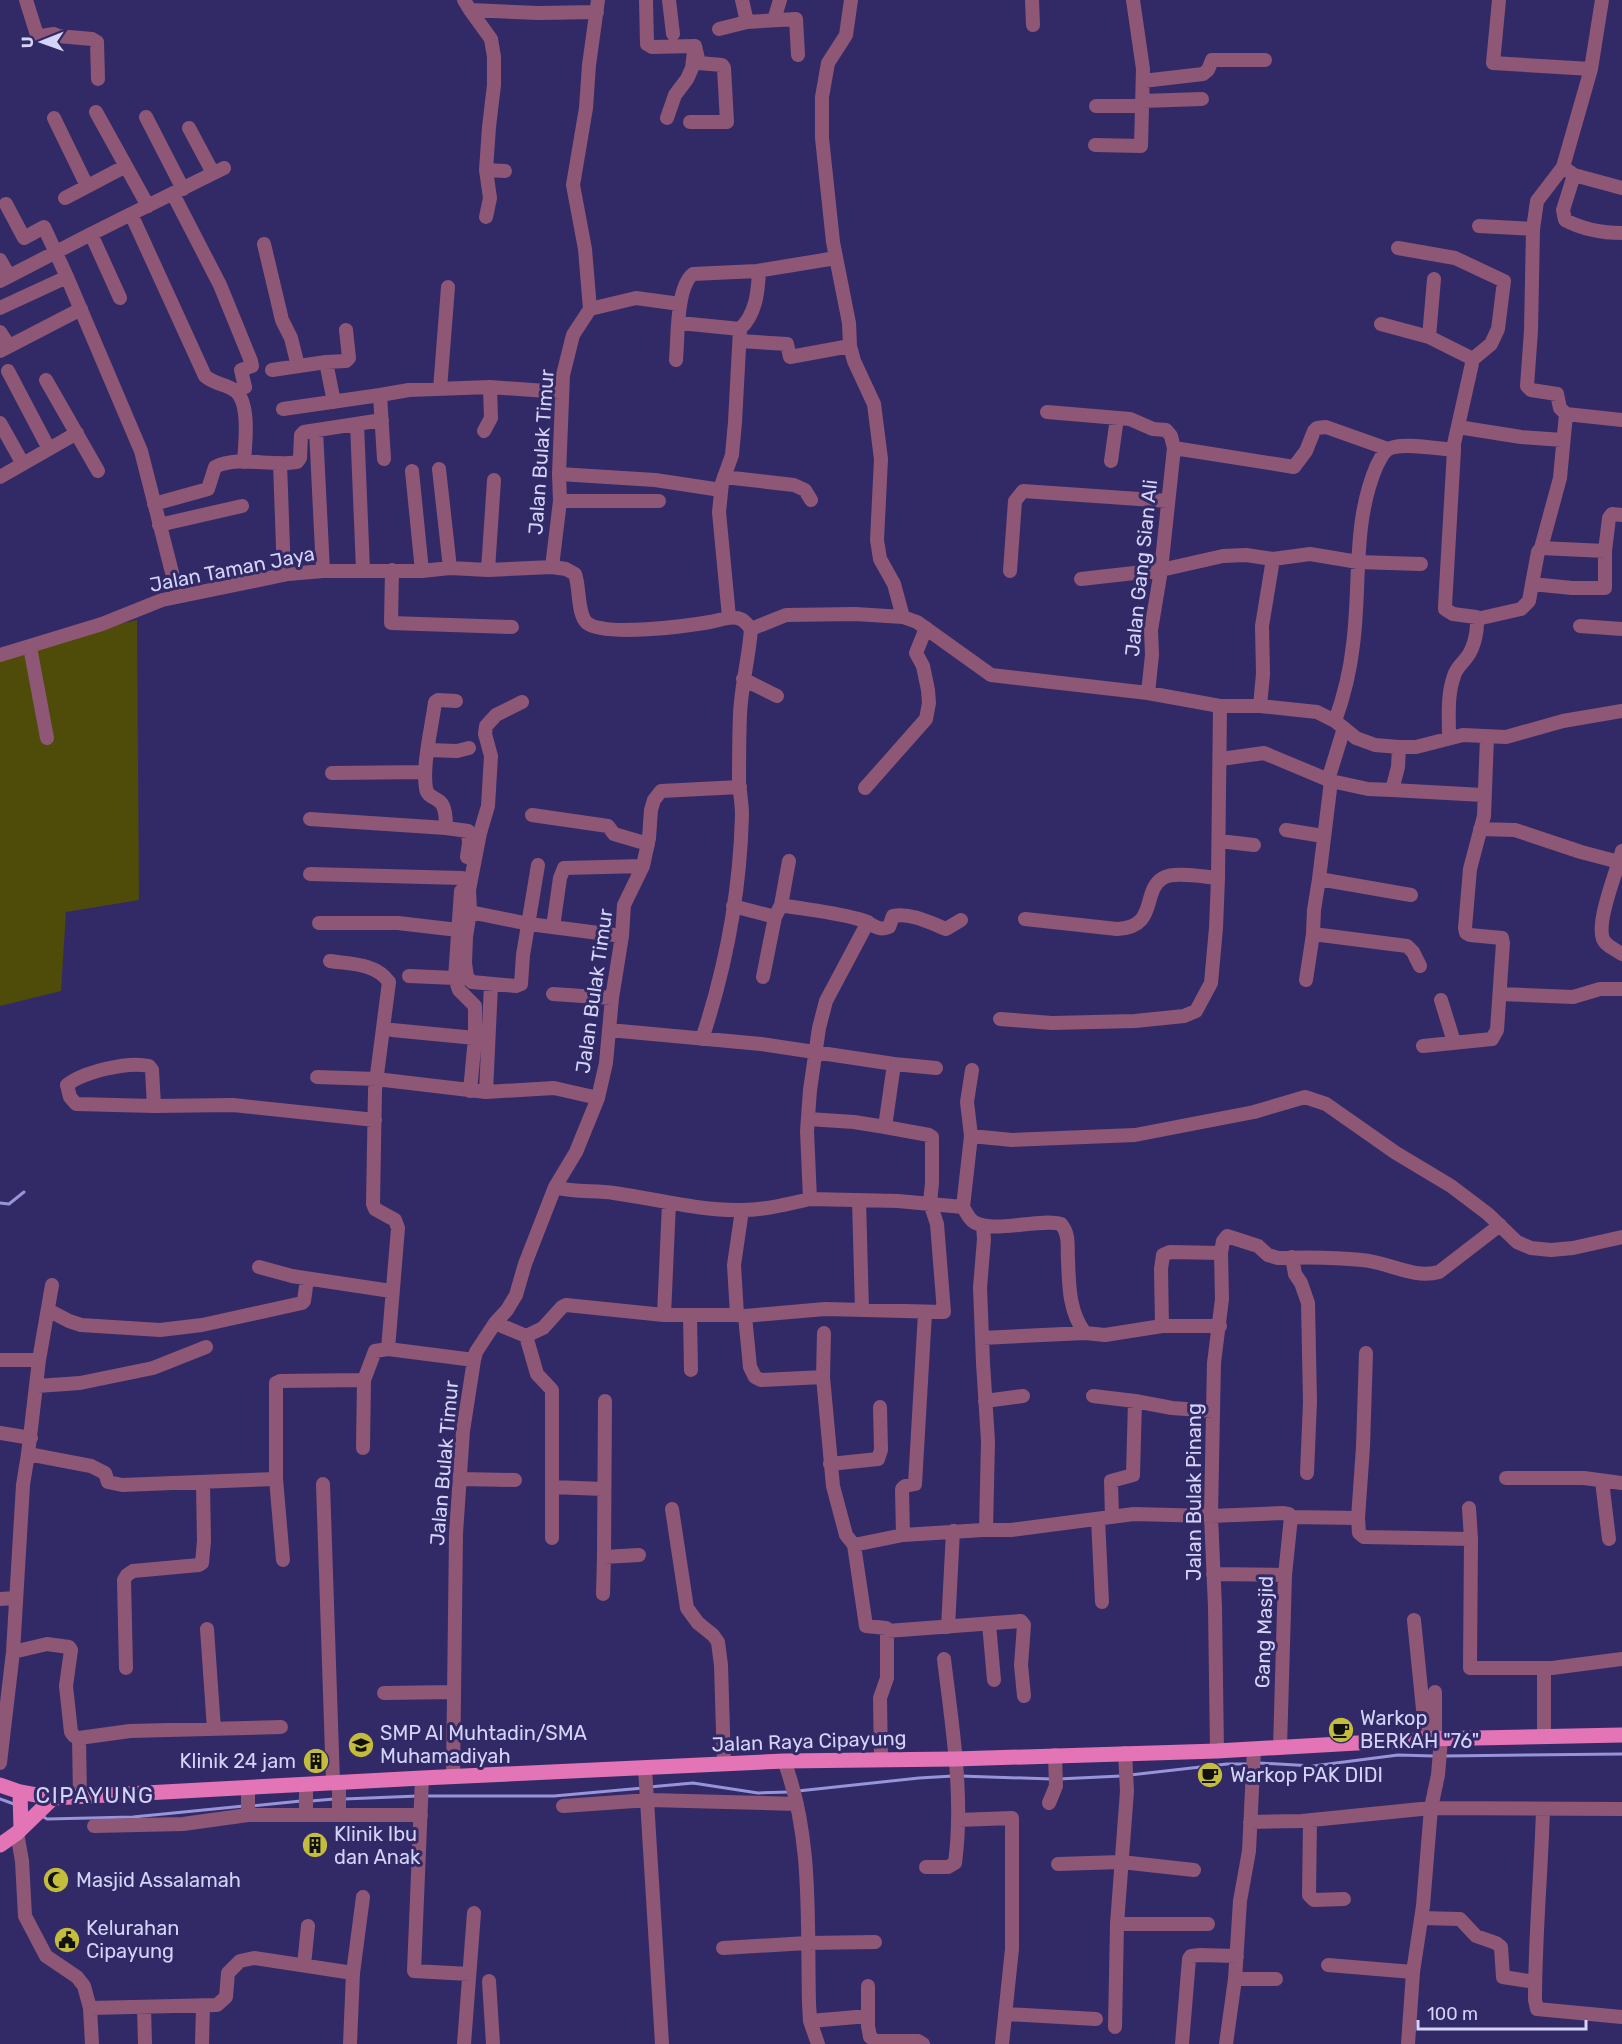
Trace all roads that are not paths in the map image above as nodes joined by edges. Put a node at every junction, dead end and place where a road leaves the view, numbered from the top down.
1 (26, 0) edge
2 (646, 0) edge
3 (669, 0) edge
4 (742, 0) edge
5 (780, 0) edge
6 (851, 0) edge
7 (1032, 0) edge
8 (1133, 0) edge
9 (1499, 0) edge
10 (1602, 0) edge
11 (467, 5) edge
12 (598, 6) edge
13 (774, 20) junction
14 (747, 22) junction
15 (1033, 25) dead end
16 (719, 28) dead end
17 (673, 34) dead end
18 (695, 46) junction
19 (798, 55) dead end
20 (1265, 60) dead end
21 (1591, 69) junction
22 (98, 79) dead end
23 (1143, 81) junction
24 (1202, 99) dead end
25 (1142, 103) junction
26 (1096, 106) dead end
27 (96, 112) dead end
28 (146, 117) dead end
29 (54, 118) dead end
30 (667, 118) dead end
31 (690, 122) dead end
32 (189, 128) dead end
33 (1095, 145) dead end
34 (126, 166) junction
35 (486, 170) junction
36 (505, 171) dead end
37 (1569, 171) junction
38 (87, 186) junction
39 (1622, 188) edge
40 (178, 191) junction
41 (65, 198) dead end
42 (6, 204) dead end
43 (148, 206) junction
44 (131, 214) junction
45 (486, 217) dead end
46 (1479, 226) dead end
47 (1533, 229) junction
48 (1622, 233) edge
49 (91, 234) junction
50 (264, 244) dead end
51 (1398, 248) dead end
52 (56, 252) junction
53 (836, 258) junction
54 (0, 260) edge
55 (759, 271) junction
56 (67, 277) junction
57 (4, 278) edge
58 (1434, 279) dead end
59 (1518, 281) junction
60 (448, 287) dead end
61 (120, 298) dead end
62 (680, 304) junction
63 (0, 308) edge
64 (81, 309) junction
65 (590, 309) junction
66 (680, 323) junction
67 (1382, 324) dead end
68 (346, 330) dead end
69 (0, 332) edge
70 (740, 335) junction
71 (1429, 337) junction
72 (850, 346) junction
73 (4, 349) edge
74 (1473, 359) junction
75 (676, 360) dead end
76 (326, 363) junction
77 (298, 366) junction
78 (272, 370) dead end
79 (8, 371) dead end
80 (46, 380) dead end
81 (490, 387) junction
82 (440, 389) junction
83 (236, 391) junction
84 (561, 392) junction
85 (380, 395) junction
86 (334, 402) junction
87 (283, 409) dead end
88 (1047, 412) dead end
89 (1566, 414) junction
90 (1117, 418) junction
91 (382, 420) junction
92 (1622, 420) edge
93 (0, 423) edge
94 (357, 424) junction
95 (1458, 427) junction
96 (316, 430) junction
97 (484, 431) dead end
98 (77, 432) junction
99 (1563, 440) junction
100 (1174, 448) junction
101 (50, 449) junction
102 (1388, 449) junction
103 (1454, 450) junction
104 (384, 459) dead end
105 (1111, 461) dead end
106 (244, 462) junction
107 (280, 463) junction
108 (22, 464) junction
109 (440, 470) dead end
110 (98, 471) dead end
111 (412, 471) dead end
112 (559, 474) junction
113 (0, 477) edge
114 (494, 480) dead end
115 (723, 484) junction
116 (811, 500) dead end
117 (561, 501) junction
118 (658, 501) dead end
119 (1168, 501) junction
120 (154, 504) junction
121 (243, 506) dead end
122 (1622, 515) edge
123 (159, 525) junction
124 (1541, 548) junction
125 (1605, 550) junction
126 (1273, 559) junction
127 (1358, 562) junction
128 (1421, 564) dead end
129 (552, 567) junction
130 (450, 568) junction
131 (363, 570) junction
132 (392, 570) junction
133 (488, 570) junction
134 (1161, 570) junction
135 (323, 571) junction
136 (422, 571) junction
137 (1010, 571) dead end
138 (284, 575) junction
139 (1082, 579) dead end
140 (1532, 584) junction
141 (177, 596) junction
142 (729, 617) junction
143 (1477, 619) junction
144 (913, 621) junction
145 (1580, 626) dead end
146 (512, 627) dead end
147 (751, 629) junction
148 (1622, 629) edge
149 (30, 647) junction
150 (0, 655) edge
151 (743, 679) junction
152 (1148, 693) junction
153 (777, 696) dead end
154 (456, 701) dead end
155 (522, 702) dead end
156 (1220, 706) junction
157 (1260, 706) junction
158 (1622, 711) edge
159 (1340, 724) junction
160 (1449, 737) junction
161 (1487, 737) junction
162 (47, 738) dead end
163 (1399, 747) junction
164 (469, 748) dead end
165 (428, 750) junction
166 (1221, 759) junction
167 (332, 772) dead end
168 (425, 772) junction
169 (1329, 780) junction
170 (740, 787) junction
171 (866, 788) dead end
172 (1392, 790) junction
173 (1484, 795) junction
174 (532, 814) dead end
175 (310, 819) dead end
176 (447, 828) junction
177 (1480, 829) junction
178 (1286, 830) dead end
179 (1323, 836) junction
180 (1219, 841) junction
181 (648, 844) junction
182 (1254, 845) dead end
183 (1621, 856) edge
184 (789, 861) dead end
185 (538, 865) dead end
186 (643, 866) junction
187 (310, 874) dead end
188 (462, 878) junction
189 (1218, 878) junction
190 (1319, 879) junction
191 (1411, 895) dead end
192 (733, 906) junction
193 (778, 911) junction
194 (470, 912) junction
195 (1026, 919) dead end
196 (961, 920) dead end
197 (319, 922) dead end
198 (868, 922) junction
199 (529, 924) junction
200 (553, 927) junction
201 (458, 930) junction
202 (1313, 934) junction
203 (622, 936) junction
204 (1622, 954) edge
205 (330, 961) dead end
206 (1420, 966) dead end
207 (409, 976) dead end
208 (763, 977) dead end
209 (455, 978) junction
210 (1306, 980) dead end
211 (491, 985) junction
212 (1622, 989) edge
213 (553, 994) dead end
214 (1500, 994) junction
215 (612, 998) junction
216 (1441, 1000) dead end
217 (1000, 1019) dead end
218 (392, 1030) dead end
219 (609, 1030) junction
220 (475, 1038) junction
221 (702, 1039) junction
222 (1454, 1042) junction
223 (1423, 1046) dead end
224 (814, 1052) junction
225 (894, 1065) junction
226 (936, 1068) dead end
227 (972, 1070) dead end
228 (317, 1077) dead end
229 (376, 1078) junction
230 (470, 1090) junction
231 (486, 1092) junction
232 (598, 1098) junction
233 (154, 1106) junction
234 (808, 1119) junction
235 (375, 1120) junction
236 (885, 1128) junction
237 (971, 1136) junction
238 (555, 1187) junction
239 (810, 1199) junction
240 (859, 1200) junction
241 (669, 1203) junction
242 (930, 1203) junction
243 (963, 1206) junction
244 (742, 1210) junction
245 (1500, 1225) junction
246 (982, 1226) junction
247 (1622, 1237) edge
248 (1221, 1253) junction
249 (1292, 1257) junction
250 (259, 1267) dead end
251 (306, 1279) junction
252 (52, 1285) dead end
253 (391, 1291) junction
254 (48, 1310) junction
255 (862, 1310) junction
256 (925, 1312) junction
257 (664, 1315) junction
258 (690, 1315) junction
259 (741, 1315) junction
260 (495, 1323) junction
261 (1162, 1326) junction
262 (1220, 1326) junction
263 (824, 1333) dead end
264 (1085, 1333) junction
265 (526, 1336) junction
266 (982, 1338) junction
267 (206, 1347) dead end
268 (388, 1349) junction
269 (1366, 1353) dead end
270 (0, 1360) edge
271 (39, 1360) junction
272 (474, 1360) junction
273 (691, 1370) dead end
274 (823, 1377) junction
275 (364, 1380) junction
276 (37, 1386) junction
277 (1023, 1396) dead end
278 (1093, 1396) dead end
279 (605, 1401) dead end
280 (985, 1401) junction
281 (1135, 1401) junction
282 (880, 1407) dead end
283 (1213, 1411) junction
284 (0, 1433) edge
285 (31, 1438) junction
286 (363, 1448) dead end
287 (28, 1455) junction
288 (830, 1464) junction
289 (1307, 1473) dead end
290 (1506, 1478) dead end
291 (276, 1479) junction
292 (460, 1479) junction
293 (515, 1480) dead end
294 (1602, 1481) junction
295 (203, 1483) junction
296 (1622, 1483) edge
297 (323, 1484) dead end
298 (552, 1487) junction
299 (603, 1489) junction
300 (1469, 1508) dead end
301 (672, 1509) dead end
302 (1211, 1516) junction
303 (1291, 1517) junction
304 (1105, 1518) junction
305 (1358, 1518) junction
306 (986, 1530) junction
307 (953, 1531) junction
308 (903, 1534) junction
309 (552, 1538) dead end
310 (1471, 1539) junction
311 (1609, 1539) dead end
312 (854, 1545) junction
313 (639, 1555) dead end
314 (604, 1557) junction
315 (283, 1560) dead end
316 (1213, 1574) junction
317 (1285, 1575) junction
318 (603, 1594) dead end
319 (16, 1598) junction
320 (0, 1599) edge
321 (1102, 1602) dead end
322 (1414, 1620) dead end
323 (989, 1624) junction
324 (948, 1627) junction
325 (207, 1629) dead end
326 (887, 1631) junction
327 (13, 1652) junction
328 (944, 1659) dead end
329 (1622, 1659) edge
330 (126, 1668) dead end
331 (1544, 1668) junction
332 (994, 1680) dead end
333 (454, 1692) junction
334 (1435, 1692) dead end
335 (384, 1693) dead end
336 (1024, 1696) dead end
337 (281, 1727) dead end
338 (214, 1729) junction
339 (1622, 1735) edge
340 (1544, 1737) junction
341 (79, 1738) junction
342 (1436, 1741) junction
343 (1280, 1748) junction
344 (1217, 1751) junction
345 (1254, 1751) junction
346 (1125, 1753) junction
347 (1055, 1755) junction
348 (880, 1759) junction
349 (784, 1761) junction
350 (0, 1763) edge
351 (724, 1764) junction
352 (955, 1764) junction
353 (646, 1773) junction
354 (453, 1777) junction
355 (422, 1781) junction
356 (0, 1785) edge
357 (337, 1785) junction
358 (306, 1790) junction
359 (20, 1796) junction
360 (648, 1796) junction
361 (796, 1796) junction
362 (80, 1797) junction
363 (248, 1802) junction
364 (1049, 1803) dead end
365 (48, 1804) junction
366 (563, 1806) dead end
367 (1431, 1808) junction
368 (1622, 1809) edge
369 (421, 1810) junction
370 (1543, 1810) junction
371 (339, 1812) junction
372 (306, 1813) junction
373 (958, 1820) junction
374 (1310, 1820) junction
375 (1250, 1822) junction
376 (22, 1825) junction
377 (94, 1826) dead end
378 (0, 1845) edge
379 (1121, 1862) junction
380 (1058, 1864) dead end
381 (926, 1867) dead end
382 (1194, 1870) dead end
383 (363, 1897) dead end
384 (1344, 1899) dead end
385 (474, 1913) dead end
386 (1421, 1918) junction
387 (1117, 1924) junction
388 (1208, 1924) dead end
389 (308, 1926) dead end
390 (875, 1942) dead end
391 (807, 1943) junction
392 (723, 1948) dead end
393 (1237, 1956) junction
394 (304, 1965) junction
395 (1328, 1965) dead end
396 (353, 1972) junction
397 (1413, 1972) junction
398 (469, 1974) junction
399 (1236, 1979) junction
400 (1276, 1979) dead end
401 (489, 1981) dead end
402 (1535, 1983) junction
403 (868, 1986) dead end
404 (203, 2006) junction
405 (90, 2008) junction
406 (144, 2008) junction
407 (1005, 2014) junction
408 (868, 2016) junction
409 (1622, 2017) edge
410 (1096, 2019) dead end
411 (810, 2021) junction
412 (1115, 2027) dead end
413 (92, 2044) edge
414 (145, 2044) edge
415 (202, 2044) edge
416 (350, 2044) edge
417 (464, 2044) edge
418 (493, 2044) edge
419 (662, 2044) edge
420 (818, 2044) edge
421 (923, 2044) edge
422 (1002, 2044) edge
423 (1182, 2044) edge
424 (1226, 2044) edge
425 (1408, 2044) edge

1 - 22 street
2 - 18 street
3 - 17 street
4 - 14 street
5 - 13 street
6 - 53 street
7 - 15 street
8 - 23 street
9 - 21 street
10 - 21 street
11 - 12 street
11 - 35 street
12 - 65 street
13 - 14 street
13 - 19 street
14 - 16 street
18 - 30 street
18 - 31 street
20 - 23 street
21 - 37 street
23 - 25 street
24 - 25 street
25 - 26 street
25 - 33 street
27 - 34 street
28 - 40 street
29 - 38 street
32 - 40 street
34 - 38 street
34 - 43 street
35 - 36 street
35 - 45 street
37 - 39 street
37 - 47 street
37 - 48 street
38 - 41 street
40 - 43 street
40 - 83 street
42 - 52 street
43 - 44 street
44 - 49 street
44 - 83 street
46 - 47 street
47 - 59 street
49 - 52 street
49 - 61 street
50 - 77 street
51 - 59 street
52 - 56 street
52 - 57 street
53 - 55 street
53 - 72 street
54 - 57 street
55 - 62 street
55 - 70 street
56 - 63 street
56 - 64 street
58 - 71 street
59 - 74 street
59 - 89 street
60 - 82 street
62 - 65 street
62 - 66 street
64 - 73 street
64 - 120 street
65 - 84 street, Jalan Bulak Timur
66 - 70 street
66 - 75 street
67 - 71 street
68 - 76 street
69 - 73 street
70 - 72 street
70 - 115 street
71 - 74 street
72 - 144 street
74 - 95 street
76 - 77 street
76 - 86 street
77 - 78 street
79 - 101 street
80 - 98 street
81 - 82 street
81 - 84 street
81 - 97 street
82 - 85 street
83 - 106 street
84 - 112 street, Jalan Bulak Timur
85 - 86 street
85 - 91 street
86 - 87 street
88 - 90 street
89 - 92 street
89 - 99 street
90 - 100 street
90 - 105 street
91 - 94 street
91 - 104 street
93 - 108 street
94 - 96 street
94 - 131 street
95 - 99 street
95 - 103 street
96 - 107 street
96 - 135 street
98 - 101 street
98 - 110 street
99 - 124 street
100 - 102 street
100 - 119 street, Jalan Gang Sian Ali
101 - 108 street
102 - 103 street
102 - 127 street
103 - 143 street
106 - 107 street
106 - 120 street
107 - 138 street
108 - 113 street
109 - 130 street
111 - 136 street
112 - 115 street
112 - 117 street, Jalan Bulak Timur
114 - 133 street
115 - 116 street
115 - 142 street
117 - 118 street
117 - 129 street, Jalan Bulak Timur
119 - 134 street, Jalan Gang Sian Ali
119 - 137 street
120 - 123 street
121 - 123 street
122 - 125 street
123 - 141 street
124 - 125 street
124 - 140 street
125 - 140 street
126 - 127 street
126 - 134 street
126 - 157 street
127 - 128 street
127 - 159 street
129 - 133 street, Jalan Taman Jaya
129 - 142 street
130 - 133 street, Jalan Taman Jaya
130 - 136 street, Jalan Taman Jaya
131 - 132 street, Jalan Taman Jaya
131 - 135 street, Jalan Taman Jaya
132 - 136 street, Jalan Taman Jaya
132 - 146 street
134 - 139 street
134 - 152 street, Jalan Gang Sian Ali
135 - 138 street, Jalan Taman Jaya
138 - 141 street, Jalan Taman Jaya
140 - 143 street
141 - 149 street, Jalan Taman Jaya
142 - 147 street
143 - 160 street
144 - 147 street
144 - 152 street
144 - 171 street
145 - 148 street
147 - 151 street
149 - 150 street, Jalan Taman Jaya
149 - 162 street
151 - 153 street
151 - 170 street
152 - 156 street
154 - 165 street
155 - 194 street
156 - 157 street
156 - 166 street
157 - 159 street
158 - 161 street
159 - 163 street
159 - 169 street
160 - 161 street
160 - 163 street
161 - 173 street
163 - 172 street
164 - 165 street
165 - 168 street
166 - 169 street
166 - 180 street
167 - 168 street
168 - 176 street
169 - 172 street
169 - 179 street
170 - 181 street, Jalan Bulak Timur
170 - 192 street
172 - 173 street
173 - 177 street
174 - 181 street
175 - 176 street
176 - 188 street
177 - 183 street
177 - 214 street
178 - 179 street
179 - 190 street
180 - 182 street
180 - 189 street
181 - 186 street, Jalan Bulak Timur
183 - 204 street
184 - 193 street
185 - 199 street
186 - 200 street
186 - 203 street, Jalan Bulak Timur
187 - 188 street
188 - 201 street
189 - 195 street
189 - 217 street
190 - 191 street
190 - 202 street
192 - 193 street
192 - 221 street
193 - 198 street
193 - 208 street
194 - 199 street
194 - 211 street
196 - 198 street
197 - 201 street
198 - 224 street
199 - 200 street
199 - 211 street
200 - 203 street
201 - 209 street
202 - 206 street
202 - 210 street
203 - 215 street, Jalan Bulak Timur
205 - 229 street
207 - 209 street
209 - 220 street
211 - 231 street
212 - 214 street
213 - 215 street
214 - 222 street
215 - 219 street, Jalan Bulak Timur
216 - 222 street
218 - 220 street
219 - 221 street
219 - 232 street, Jalan Bulak Timur
220 - 230 street
221 - 224 street
222 - 223 street
224 - 225 street
224 - 234 street
225 - 226 street
225 - 236 street
227 - 237 street
228 - 229 street
229 - 230 street
229 - 235 street
230 - 231 street
231 - 232 street
232 - 238 street, Jalan Bulak Timur
233 - 233 street
233 - 235 street
234 - 236 street
234 - 239 street
235 - 253 street
236 - 242 street
237 - 243 street
237 - 245 street
238 - 241 street
238 - 260 street, Jalan Bulak Timur
239 - 240 street
239 - 244 street
240 - 242 street
240 - 255 street
241 - 244 street
241 - 257 street
242 - 243 street
242 - 256 street
243 - 246 street
244 - 259 street
245 - 247 street
245 - 249 street
246 - 264 street
246 - 266 street
248 - 249 street, Jalan Bulak Pinang
248 - 261 street
248 - 262 street, Jalan Bulak Pinang
249 - 289 street
250 - 251 street
251 - 253 street
251 - 254 street
252 - 254 street
253 - 268 street
254 - 271 street
255 - 256 street
255 - 259 street
256 - 308 street
257 - 258 street
257 - 265 street
258 - 259 street
258 - 273 street
259 - 274 street
260 - 265 street
260 - 272 street, Jalan Bulak Timur
261 - 262 street
261 - 264 street
262 - 283 street, Jalan Bulak Pinang
263 - 274 street
264 - 266 street
265 - 298 street
266 - 280 street
267 - 276 street
268 - 272 street
268 - 275 street
269 - 305 street
270 - 271 street
271 - 276 street
272 - 292 street, Jalan Bulak Timur
274 - 288 street
275 - 286 street
275 - 291 street
276 - 285 street
277 - 280 street
278 - 281 street
279 - 299 street
280 - 306 street
281 - 283 street
281 - 304 street
282 - 288 street
283 - 302 street, Jalan Bulak Pinang
284 - 285 street
285 - 287 street
287 - 295 street
287 - 319 street
288 - 312 street
290 - 294 street
291 - 295 street
291 - 315 street
292 - 293 street
292 - 333 street, Jalan Bulak Timur
294 - 296 street
294 - 311 street
295 - 330 street
297 - 357 street
298 - 299 street
298 - 309 street
299 - 314 street
300 - 310 street
301 - 351 street
302 - 303 street
302 - 304 street
302 - 316 street, Jalan Bulak Pinang
303 - 305 street
303 - 317 street, Gang Masjid
304 - 306 street
304 - 321 street
305 - 310 street
306 - 307 street
307 - 308 street
307 - 324 street
308 - 312 street
310 - 331 street
312 - 326 street
313 - 314 street
314 - 318 street
316 - 317 street
316 - 344 street, Jalan Bulak Pinang
317 - 343 street, Gang Masjid
319 - 320 street
319 - 327 street
322 - 342 street
323 - 324 street
323 - 332 street
323 - 336 street
324 - 326 street
325 - 338 street
326 - 348 street
327 - 341 street
327 - 350 street
328 - 352 street
329 - 331 street
331 - 340 street
333 - 335 street
333 - 354 street, Jalan Bulak Timur
334 - 342 street
337 - 338 street
338 - 341 street
339 - 340 main road, Jalan Raya Cipayung
340 - 342 main road, Jalan Raya Cipayung
341 - 362 street
342 - 343 main road, Jalan Raya Cipayung
342 - 367 street
343 - 345 main road, Jalan Raya Cipayung
344 - 345 main road, Jalan Raya Cipayung
344 - 346 main road, Jalan Raya Cipayung
345 - 375 street
346 - 347 main road, Jalan Raya Cipayung
346 - 379 street
347 - 352 main road, Jalan Raya Cipayung
347 - 364 street
348 - 349 main road, Jalan Raya Cipayung
348 - 352 main road, Jalan Raya Cipayung
349 - 351 main road, Jalan Raya Cipayung
349 - 361 street
351 - 353 main road, Jalan Raya Cipayung
352 - 373 street
353 - 354 main road, Jalan Raya Cipayung
353 - 360 street
354 - 355 main road, Jalan Raya Cipayung
355 - 357 main road, Jalan Raya Cipayung
355 - 369 street
356 - 359 main road, Jalan Raya Cipayung
357 - 358 main road, Jalan Raya Cipayung
357 - 371 street
358 - 363 main road, Jalan Raya Cipayung
358 - 372 street
359 - 365 main road, Jalan Raya Cipayung
359 - 376 main road
360 - 361 street
360 - 366 street
360 - 419 street
361 - 391 street
362 - 363 main road, Jalan Raya Cipayung
362 - 365 main road, Jalan Raya Cipayung
363 - 372 street
363 - 377 street
365 - 376 main road
367 - 370 street
367 - 374 street
367 - 386 street
368 - 370 street
369 - 371 street
369 - 398 street
370 - 402 street
371 - 372 street
373 - 381 street
373 - 407 street
374 - 375 street
374 - 384 street
375 - 393 street
376 - 378 main road
376 - 405 street
379 - 380 street
379 - 382 street
379 - 387 street
383 - 396 street
385 - 398 street
386 - 397 street
386 - 402 street
387 - 388 street
387 - 412 street
389 - 394 street
390 - 391 street
391 - 392 street
391 - 411 street
393 - 399 street
393 - 423 street
394 - 396 street
394 - 404 street
395 - 397 street
396 - 416 street
397 - 425 street
398 - 417 street
399 - 400 street
399 - 424 street
401 - 418 street
402 - 409 street
403 - 408 street
404 - 406 street
404 - 415 street
405 - 406 street
405 - 413 street
406 - 414 street
407 - 410 street
407 - 422 street
408 - 411 street
408 - 421 street
411 - 420 street

